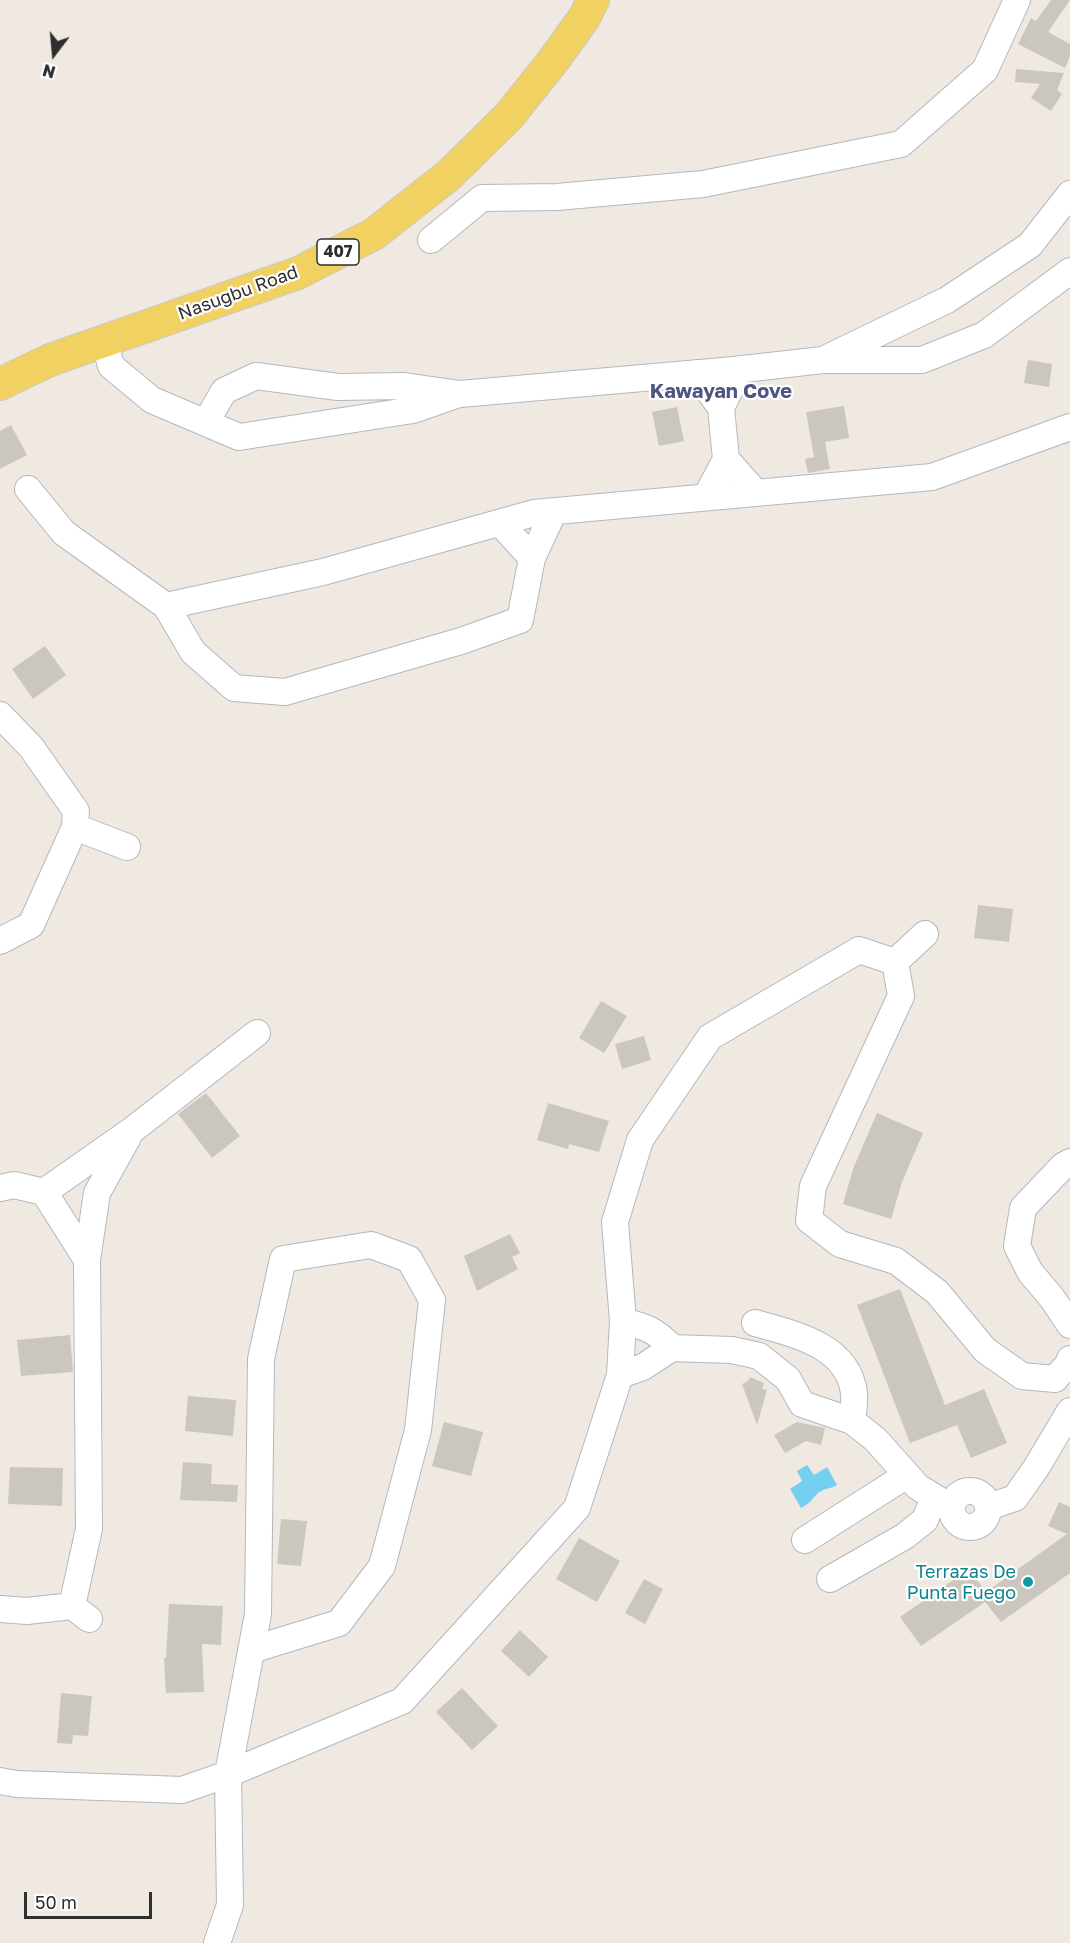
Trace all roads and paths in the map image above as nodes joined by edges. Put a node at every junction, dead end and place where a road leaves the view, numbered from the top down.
1 (593, 0) edge
2 (1017, 0) edge
3 (1070, 194) edge
4 (431, 240) dead end
5 (1070, 271) edge
6 (104, 340) junction
7 (823, 360) junction
8 (741, 369) junction
9 (696, 373) junction
10 (0, 384) edge
11 (338, 387) junction
12 (460, 394) junction
13 (721, 408) junction
14 (345, 420) junction
15 (206, 422) junction
16 (1070, 427) edge
17 (726, 459) junction
18 (28, 489) dead end
19 (756, 493) junction
20 (706, 497) junction
21 (554, 512) junction
22 (500, 522) junction
23 (532, 558) junction
24 (166, 606) junction
25 (1, 719) edge
26 (75, 827) junction
27 (127, 847) dead end
28 (925, 934) dead end
29 (0, 941) edge
30 (895, 963) junction
31 (257, 1033) dead end
32 (131, 1131) junction
33 (1070, 1162) edge
34 (0, 1188) edge
35 (44, 1192) junction
36 (87, 1260) junction
37 (623, 1321) junction
38 (755, 1323) dead end
39 (1070, 1325) edge
40 (672, 1348) junction
41 (1070, 1359) edge
42 (620, 1375) junction
43 (1070, 1411) edge
44 (852, 1421) junction
45 (907, 1475) junction
46 (943, 1502) junction
47 (806, 1540) dead end
48 (830, 1580) dead end
49 (0, 1609) edge
50 (251, 1650) junction
51 (228, 1774) junction
52 (0, 1781) edge
53 (218, 1943) edge

1 - 6 main road, Nasugbu Road / 407
2 - 4 street
3 - 7 street
5 - 7 street
6 - 10 main road, Nasugbu Road / 407
6 - 15 street
7 - 8 street
8 - 9 street
8 - 13 street
9 - 12 street
9 - 13 street
11 - 12 street
11 - 14 street
11 - 15 street
12 - 14 street
13 - 17 street
14 - 15 street
16 - 19 street
17 - 19 street
17 - 20 street
18 - 24 street
19 - 20 street
20 - 21 street
21 - 22 street
21 - 23 street
22 - 23 street
22 - 24 street
23 - 24 street
25 - 26 street
26 - 27 street
26 - 29 street
28 - 30 street
30 - 37 street
30 - 41 street
31 - 32 street
32 - 35 street
32 - 36 street
33 - 39 street
34 - 35 street
35 - 36 street
36 - 49 street
37 - 40 street
37 - 42 street
38 - 44 street
40 - 42 street
40 - 44 street
42 - 51 street
43 - 46 street
44 - 45 street
45 - 46 street
45 - 47 street
46 - 48 street
50 - 50 street
50 - 51 street
51 - 52 street
51 - 53 street

